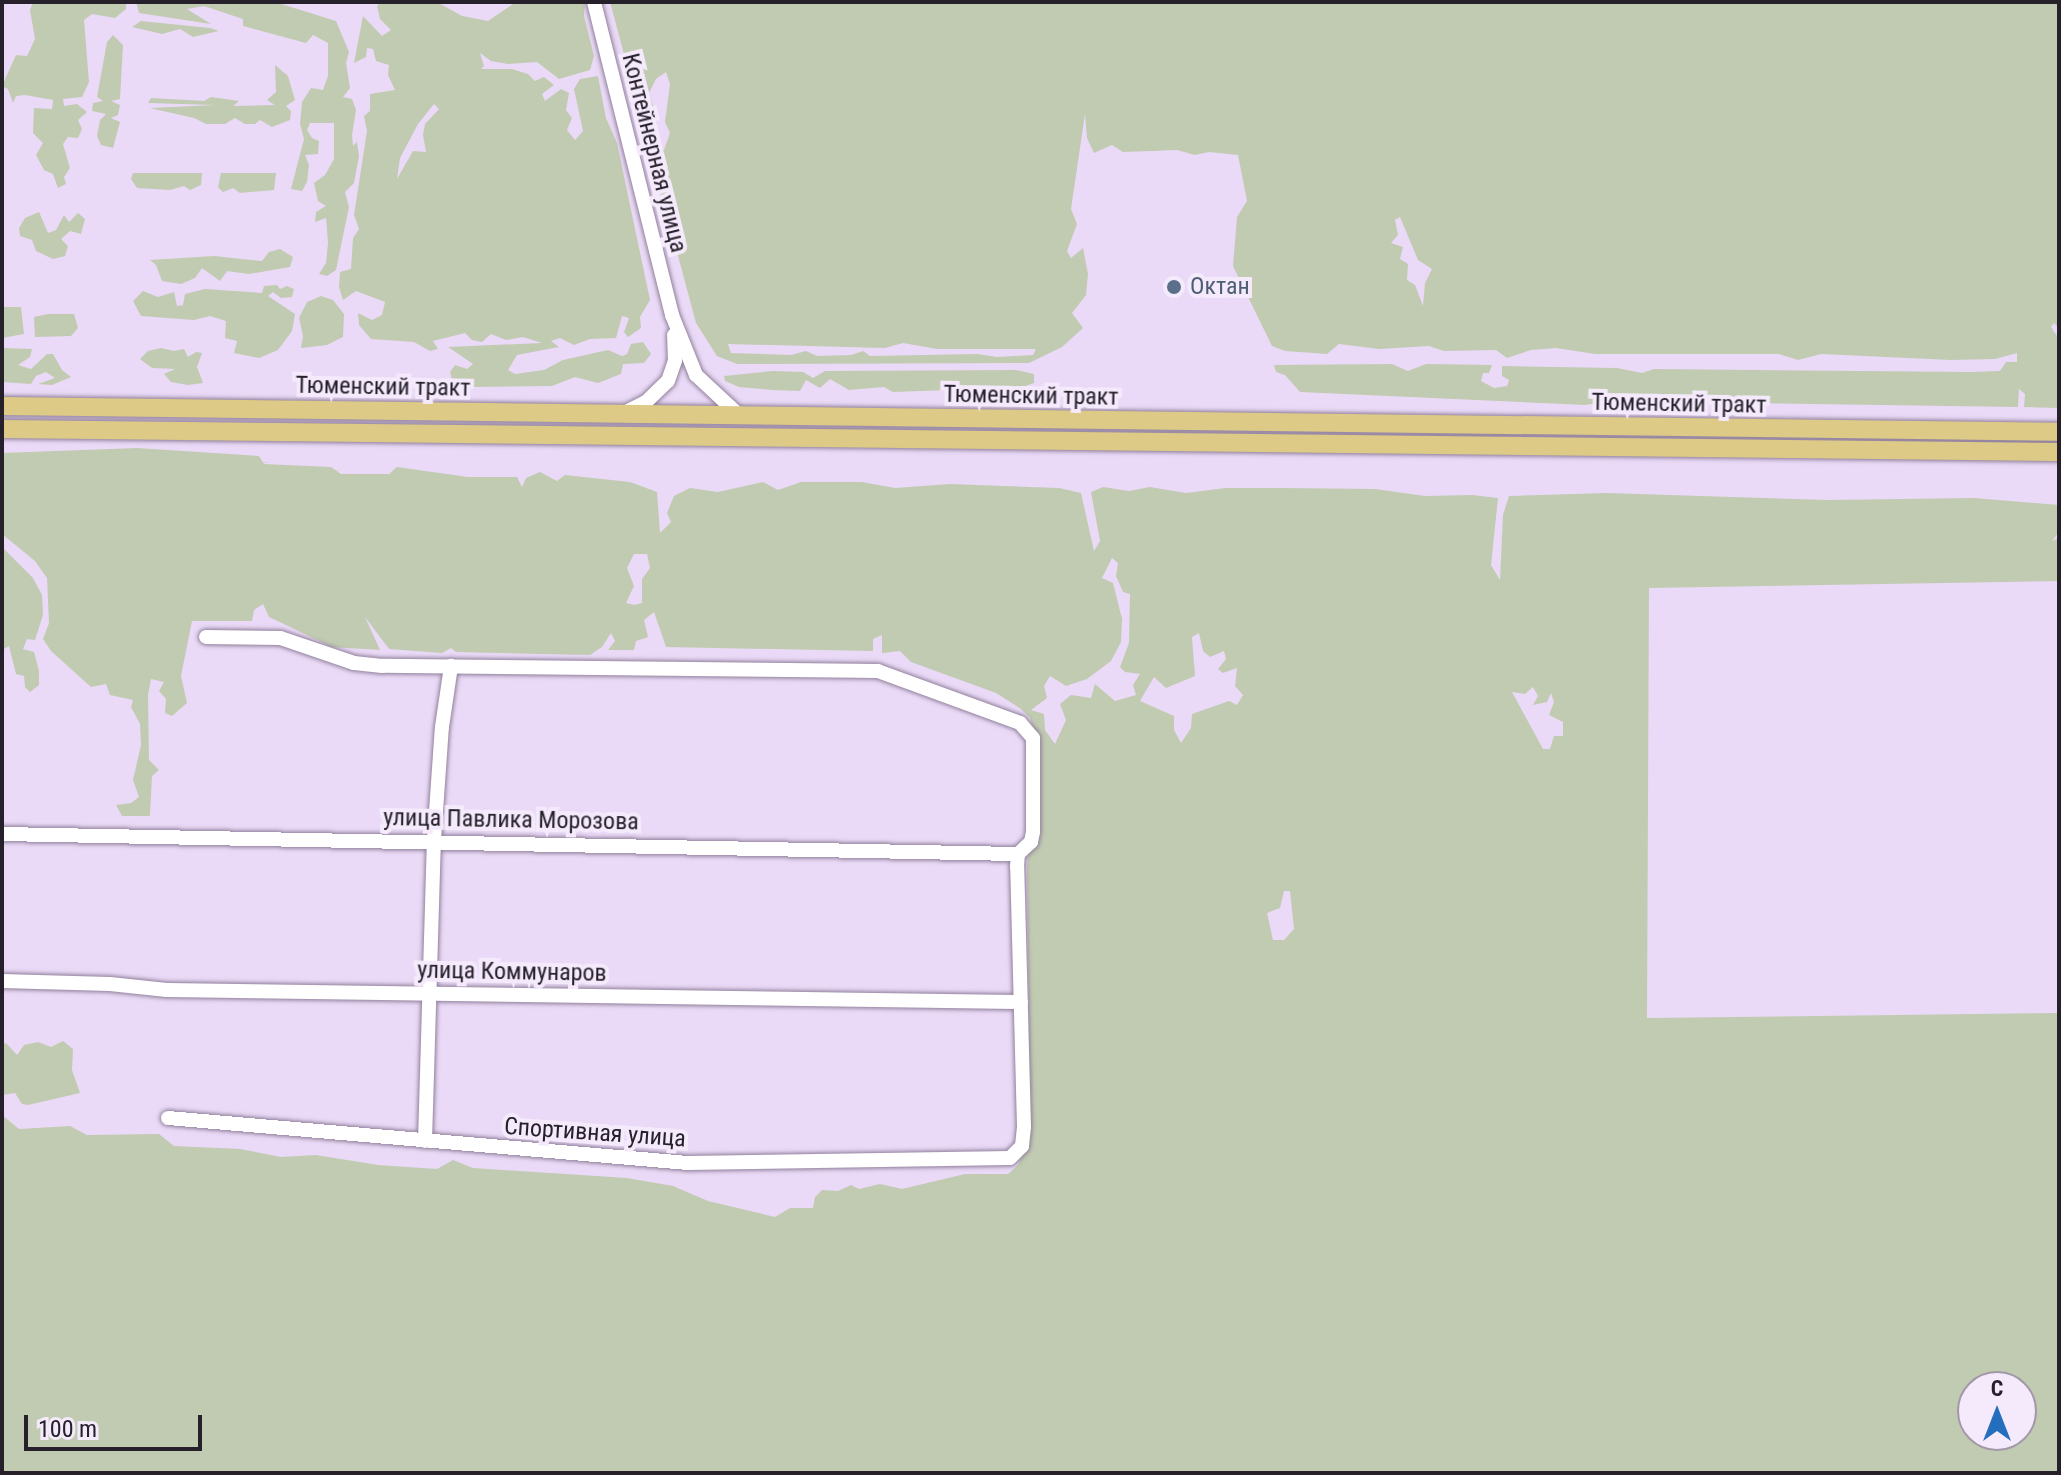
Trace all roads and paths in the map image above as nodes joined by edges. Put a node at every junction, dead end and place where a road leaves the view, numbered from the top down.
1 (594, 2) edge
2 (672, 315) junction
3 (2, 406) edge
4 (621, 414) junction
5 (740, 416) junction
6 (2, 429) edge
7 (2059, 432) edge
8 (2059, 452) edge
9 (206, 637) dead end
10 (451, 666) junction
11 (2, 834) edge
12 (434, 840) junction
13 (1018, 854) junction
14 (2, 981) edge
15 (431, 993) junction
16 (1021, 1002) junction
17 (168, 1118) dead end
18 (425, 1141) junction

1 - 2 street, Контейнерная улица
2 - 4 street, Контейнерная улица
2 - 5 street, Контейнерная улица
3 - 4 main road, Тюменский тракт
4 - 5 main road, Тюменский тракт
5 - 7 main road, Тюменский тракт
6 - 8 main road, Тюменский тракт
9 - 10 street
10 - 12 street
10 - 13 street
11 - 12 street, улица Павлика Морозова
12 - 13 street, улица Павлика Морозова
12 - 15 street
13 - 16 street
14 - 15 street, улица Коммунаров
15 - 16 street, улица Коммунаров
15 - 18 street
16 - 18 street, Спортивная улица
17 - 18 street, Спортивная улица

